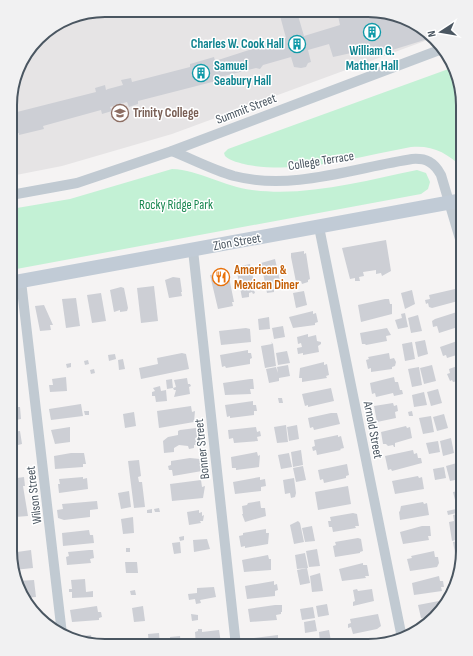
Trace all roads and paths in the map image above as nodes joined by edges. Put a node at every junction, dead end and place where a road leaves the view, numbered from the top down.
1 (434, 52) edge
2 (172, 151) junction
3 (17, 194) edge
4 (456, 199) edge
5 (456, 201) edge
6 (320, 227) junction
7 (193, 250) junction
8 (17, 282) edge
9 (17, 289) edge
10 (61, 627) edge
11 (401, 632) edge
12 (235, 639) edge

1 - 2 street, Summit Street
2 - 3 street, Summit Street
2 - 4 street, College Terrace
5 - 6 main road, Zion Street
6 - 7 main road, Zion Street
6 - 11 street, Arnold Street
7 - 8 main road, Zion Street
7 - 12 street, Bonner Street
9 - 10 street, Wilson Street

